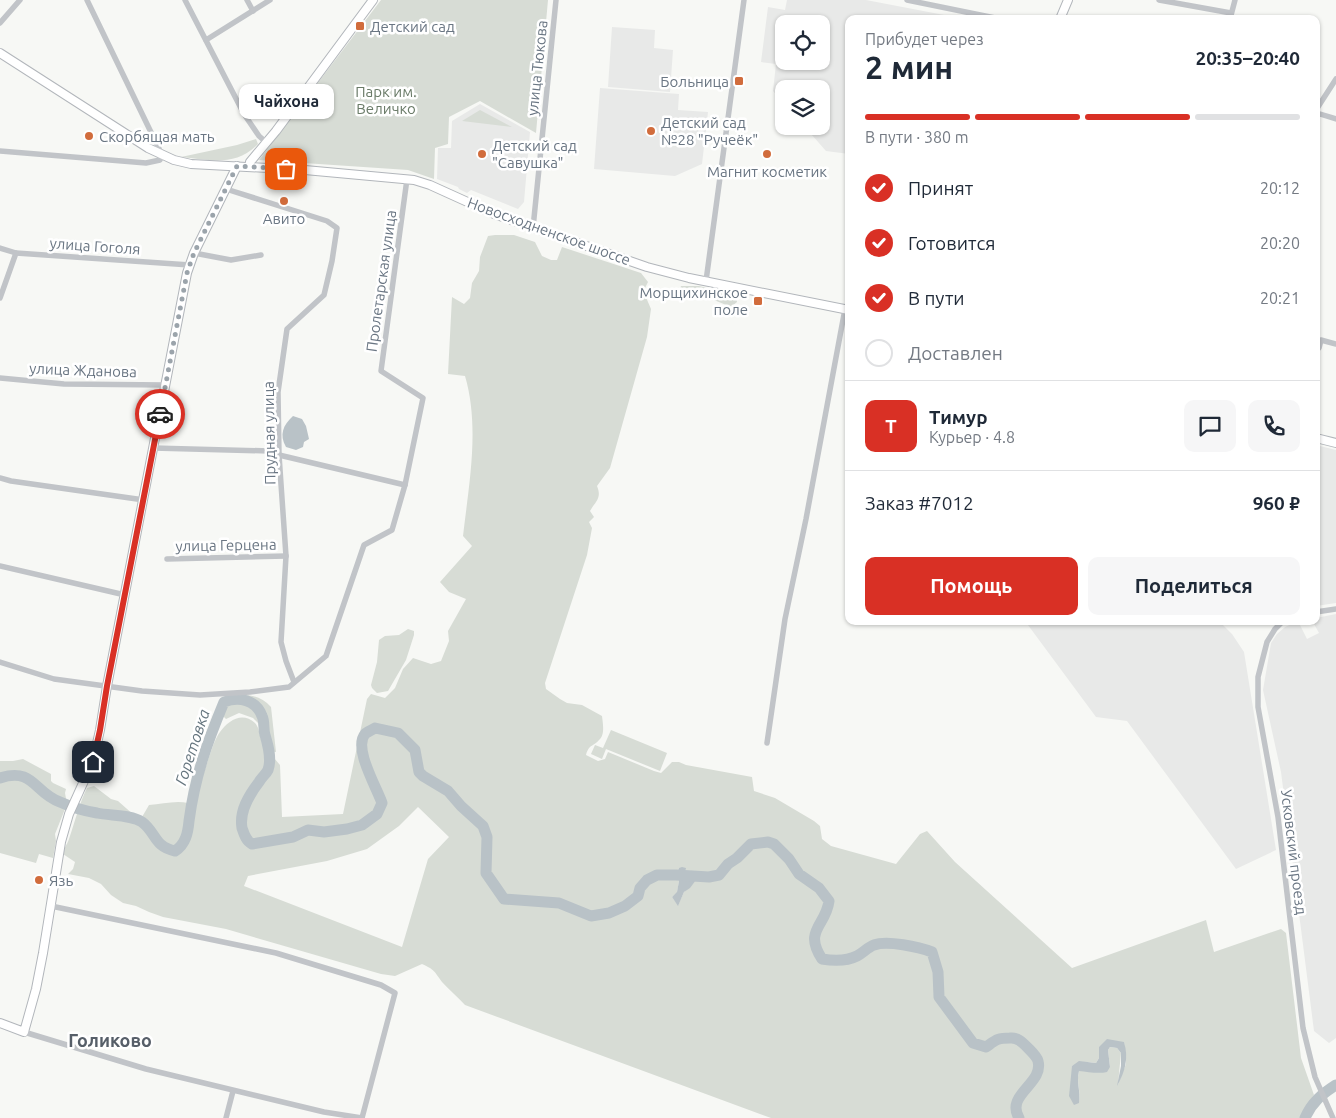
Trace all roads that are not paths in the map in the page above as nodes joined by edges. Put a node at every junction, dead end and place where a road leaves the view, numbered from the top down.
1 (20, 0) edge
2 (87, 0) edge
3 (185, 0) edge
4 (247, 0) edge
5 (270, 0) edge
6 (373, 0) edge
7 (556, 0) edge
8 (744, 0) edge
9 (907, 0) edge
10 (1068, 0) edge
11 (1159, 0) edge
12 (1235, 0) edge
13 (253, 10) junction
14 (980, 15) edge
15 (1062, 15) edge
16 (1226, 15) edge
17 (1230, 15) edge
18 (0, 22) edge
19 (206, 40) junction
20 (0, 53) edge
21 (1336, 79) edge
22 (1320, 104) edge
23 (1320, 114) edge
24 (1336, 119) edge
25 (266, 143) junction
26 (0, 151) edge
27 (162, 155) junction
28 (237, 166) junction
29 (248, 167) junction
30 (407, 178) junction
31 (226, 189) junction
32 (533, 228) junction
33 (0, 248) edge
34 (16, 253) junction
35 (194, 253) junction
36 (261, 255) dead end
37 (190, 264) junction
38 (706, 281) junction
39 (0, 298) edge
40 (845, 309) edge
41 (845, 319) edge
42 (1320, 344) edge
43 (1336, 344) edge
44 (0, 378) edge
45 (166, 385) junction
46 (1320, 439) edge
47 (1336, 443) edge
48 (154, 448) junction
49 (279, 455) junction
50 (0, 478) edge
51 (405, 485) junction
52 (144, 500) junction
53 (286, 556) junction
54 (167, 559) dead end
55 (0, 566) edge
56 (125, 595) junction
57 (1336, 609) edge
58 (1320, 611) edge
59 (1279, 625) edge
60 (0, 662) edge
61 (294, 682) junction
62 (107, 686) junction
63 (767, 743) dead end
64 (51, 906) junction
65 (0, 1024) edge
66 (24, 1032) junction
67 (233, 1091) junction
68 (226, 1118) edge
69 (362, 1118) edge
70 (1333, 1118) edge

1 - 18 street
2 - 27 street
3 - 19 street
4 - 13 street
5 - 13 street
6 - 25 street
7 - 32 street, улица Тюкова
8 - 38 street
9 - 14 street
10 - 15 street
11 - 16 street
12 - 17 street
13 - 19 street
19 - 25 street
20 - 27 street, Новосходненское шоссе
21 - 22 street
23 - 24 street
25 - 29 street
26 - 27 street
27 - 28 street, Новосходненское шоссе
28 - 29 street, Новосходненское шоссе
28 - 31 street
29 - 30 street, Новосходненское шоссе
30 - 32 street, Новосходненское шоссе
30 - 51 street, Пролетарская улица
31 - 35 street
31 - 49 street, Прудная улица
32 - 38 street, Новосходненское шоссе
33 - 34 street, улица Гоголя
34 - 37 street, улица Гоголя
34 - 39 street
35 - 36 street
35 - 37 street
37 - 45 street
38 - 40 street, Новосходненское шоссе
41 - 63 street
42 - 43 street
44 - 45 street, улица Жданова
45 - 48 street
46 - 47 street
48 - 49 street
48 - 52 street
49 - 51 street
49 - 53 street, Прудная улица
50 - 52 street
51 - 61 street, Пролетарская улица
52 - 56 street
53 - 54 street, улица Герцена
53 - 61 street, Прудная улица
55 - 56 street
56 - 62 street
57 - 58 street
59 - 70 street, Усковский проезд
60 - 62 street
61 - 62 street
62 - 64 street
64 - 66 street
64 - 69 street
65 - 66 street
66 - 67 street
67 - 68 street
67 - 69 street

